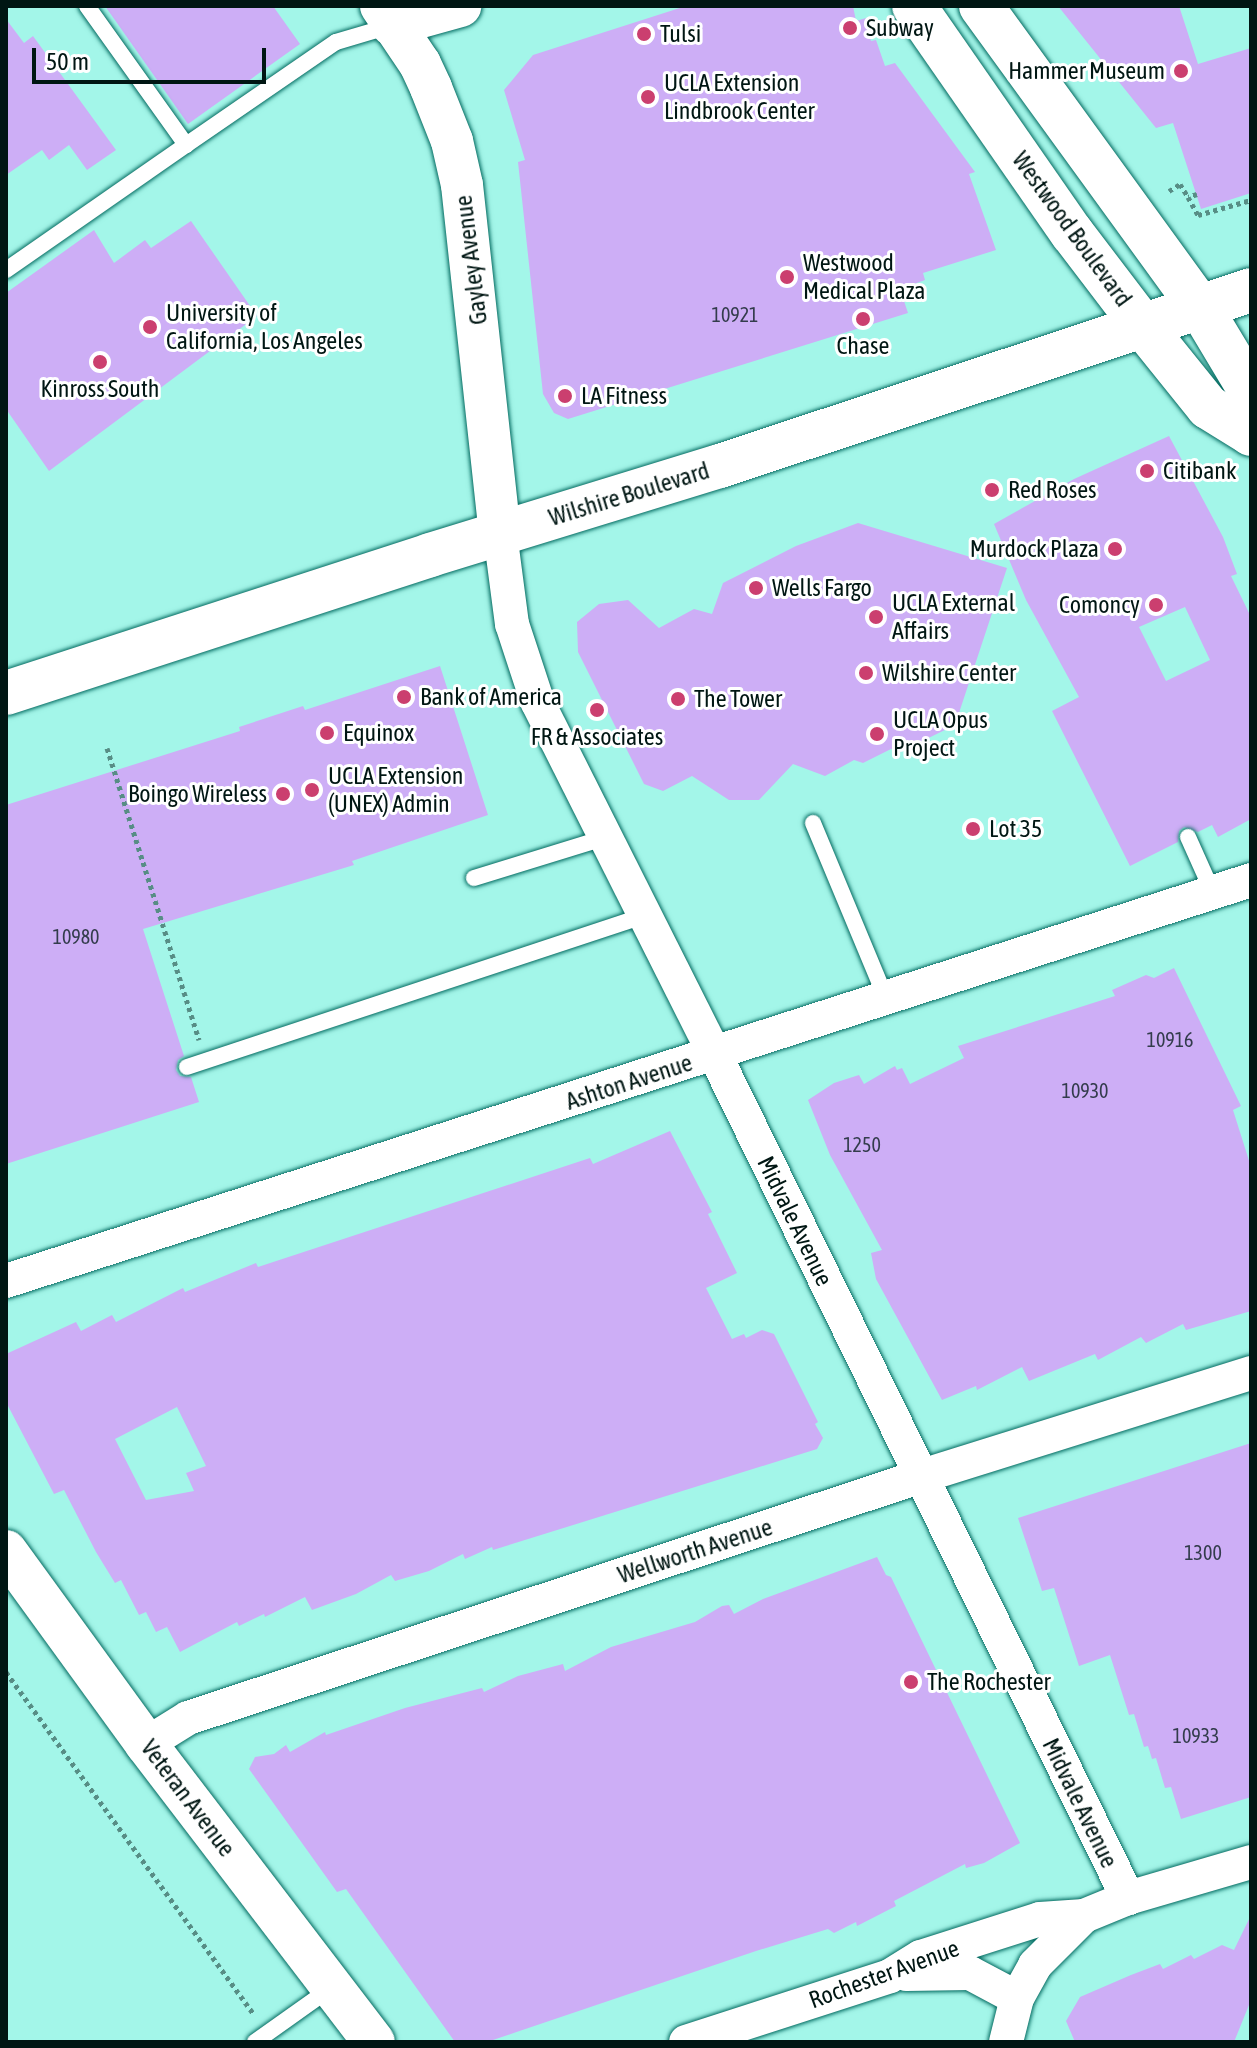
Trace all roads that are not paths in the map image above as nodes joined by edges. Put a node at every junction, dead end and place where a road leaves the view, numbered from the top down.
1 (87, 6) edge
2 (460, 6) edge
3 (914, 6) edge
4 (981, 6) edge
5 (386, 16) edge
6 (186, 145) junction
7 (6, 270) edge
8 (1251, 290) edge
9 (1200, 307) junction
10 (1142, 325) junction
11 (1251, 434) edge
12 (500, 533) junction
13 (6, 693) edge
14 (813, 823) dead end
15 (1188, 837) dead end
16 (604, 838) junction
17 (474, 878) dead end
18 (1249, 886) edge
19 (1213, 893) junction
20 (644, 916) junction
21 (886, 998) junction
22 (715, 1055) junction
23 (187, 1067) dead end
24 (6, 1281) edge
25 (1251, 1373) edge
26 (919, 1477) junction
27 (6, 1551) edge
28 (146, 1744) junction
29 (1251, 1862) edge
30 (1128, 1898) junction
31 (1084, 1916) junction
32 (890, 1976) junction
33 (332, 1987) junction
34 (1017, 1998) junction
35 (255, 2042) edge
36 (374, 2042) edge
37 (686, 2042) edge
38 (1006, 2042) edge

1 - 6 lane
2 - 5 street
3 - 10 main road, Westwood Boulevard
4 - 9 main road, Westwood Boulevard
5 - 6 lane
5 - 12 street, Gayley Avenue
6 - 7 lane
8 - 9 main road, Wilshire Boulevard
9 - 10 main road, Wilshire Boulevard
9 - 11 main road, Westwood Boulevard
10 - 11 main road, Westwood Boulevard
10 - 12 main road, Wilshire Boulevard
12 - 13 main road, Wilshire Boulevard
12 - 16 street, Midvale Avenue
14 - 21 lane
15 - 19 lane
16 - 17 lane
16 - 20 street, Midvale Avenue
18 - 19 street, Ashton Avenue
19 - 21 street, Ashton Avenue
20 - 22 street, Midvale Avenue
20 - 23 lane
21 - 22 street, Ashton Avenue
22 - 24 street, Ashton Avenue
22 - 26 street, Midvale Avenue
25 - 26 street, Wellworth Avenue
26 - 28 street, Wellworth Avenue
26 - 30 street, Midvale Avenue
27 - 28 street, Veteran Avenue
28 - 33 street, Veteran Avenue
29 - 30 street
30 - 31 street
31 - 32 street, Rochester Avenue
31 - 34 street
32 - 34 street
32 - 37 street, Rochester Avenue
33 - 35 lane
33 - 36 street, Veteran Avenue
34 - 38 street

